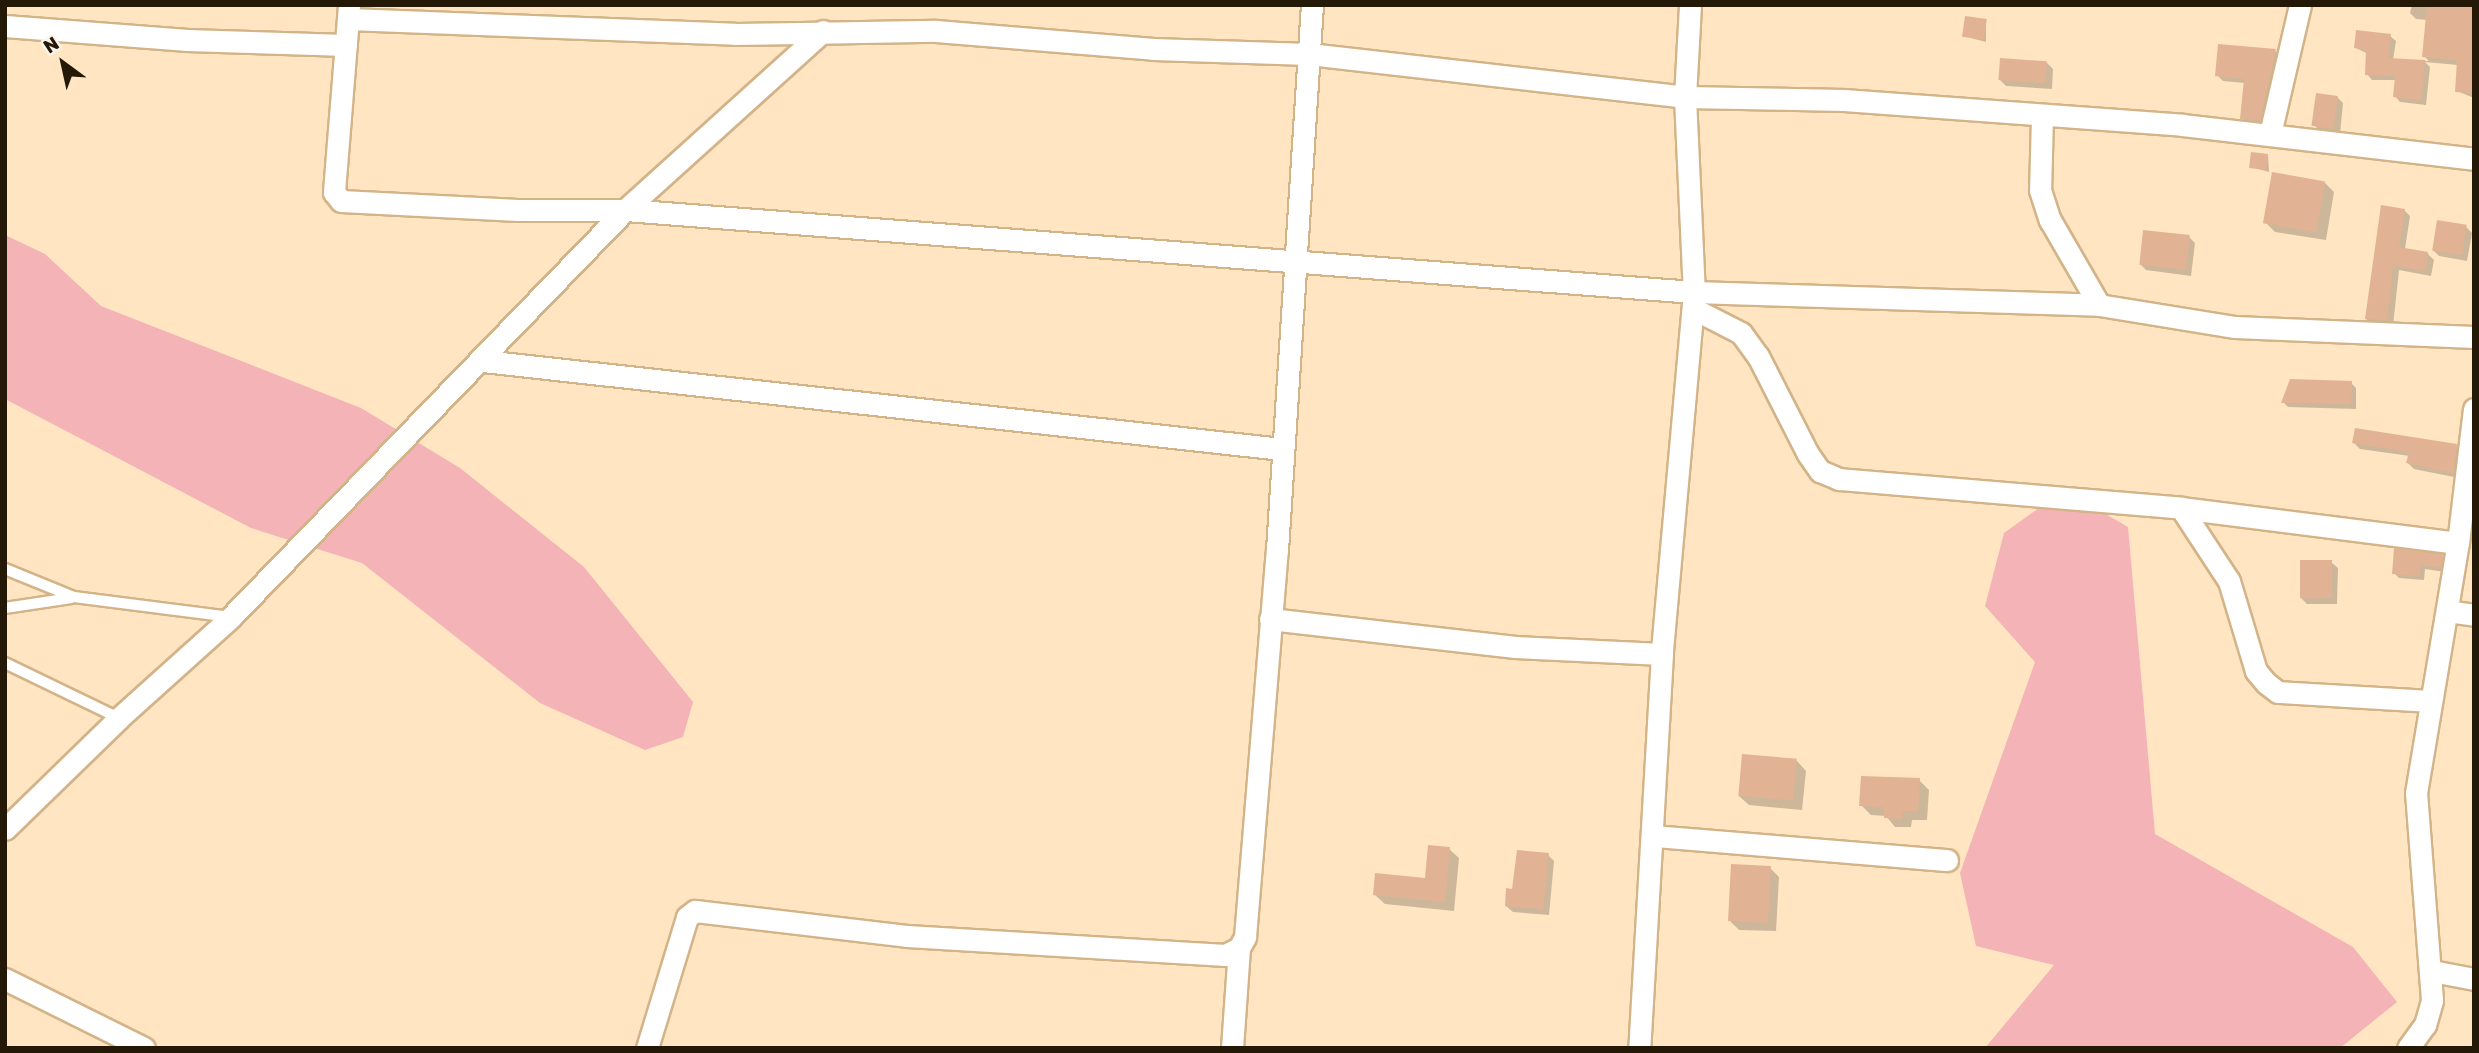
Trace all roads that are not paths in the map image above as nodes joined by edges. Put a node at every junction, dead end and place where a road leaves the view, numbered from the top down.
1 (1312, 5) edge
2 (1690, 5) edge
3 (2300, 5) edge
4 (348, 12) edge
5 (5, 26) edge
6 (823, 31) junction
7 (345, 45) junction
8 (1309, 54) junction
9 (1685, 97) junction
10 (2042, 116) junction
11 (2270, 134) junction
12 (2474, 159) edge
13 (625, 210) junction
14 (1294, 261) junction
15 (1694, 300) junction
16 (2099, 305) junction
17 (2474, 337) edge
18 (483, 361) junction
19 (2473, 419) edge
20 (1282, 449) junction
21 (2182, 508) junction
22 (2458, 543) junction
23 (5, 569) edge
24 (74, 597) junction
25 (5, 608) edge
26 (2447, 611) junction
27 (2474, 615) edge
28 (231, 617) junction
29 (1270, 619) junction
30 (1662, 654) junction
31 (5, 663) edge
32 (2429, 701) junction
33 (119, 718) junction
34 (5, 829) edge
35 (1654, 836) junction
36 (1947, 860) dead end
37 (1239, 948) junction
38 (2432, 971) junction
39 (5, 979) edge
40 (2474, 979) edge
41 (144, 1048) edge
42 (647, 1048) edge
43 (1232, 1048) edge
44 (1639, 1048) edge
45 (2408, 1048) edge

1 - 8 street
2 - 9 street
3 - 11 street
4 - 6 street
4 - 7 street
5 - 7 street
6 - 8 street
6 - 13 street
7 - 13 street
8 - 9 street
8 - 14 street
9 - 10 street
9 - 15 street
10 - 11 street
10 - 16 street
11 - 12 street
13 - 14 street
13 - 18 street
14 - 15 street
14 - 20 street
15 - 16 street
15 - 21 street
15 - 30 street
16 - 17 street
18 - 20 street
18 - 28 street
19 - 22 street
20 - 29 street
21 - 22 street
21 - 32 street
22 - 26 street
23 - 24 lane
24 - 25 lane
24 - 28 lane
26 - 27 street
26 - 32 street
28 - 33 street
29 - 30 street
29 - 37 street
30 - 35 street
31 - 33 lane
32 - 38 street
33 - 34 street
35 - 36 street
35 - 44 street
37 - 42 street
37 - 43 street
38 - 40 street
38 - 45 street
39 - 41 street

